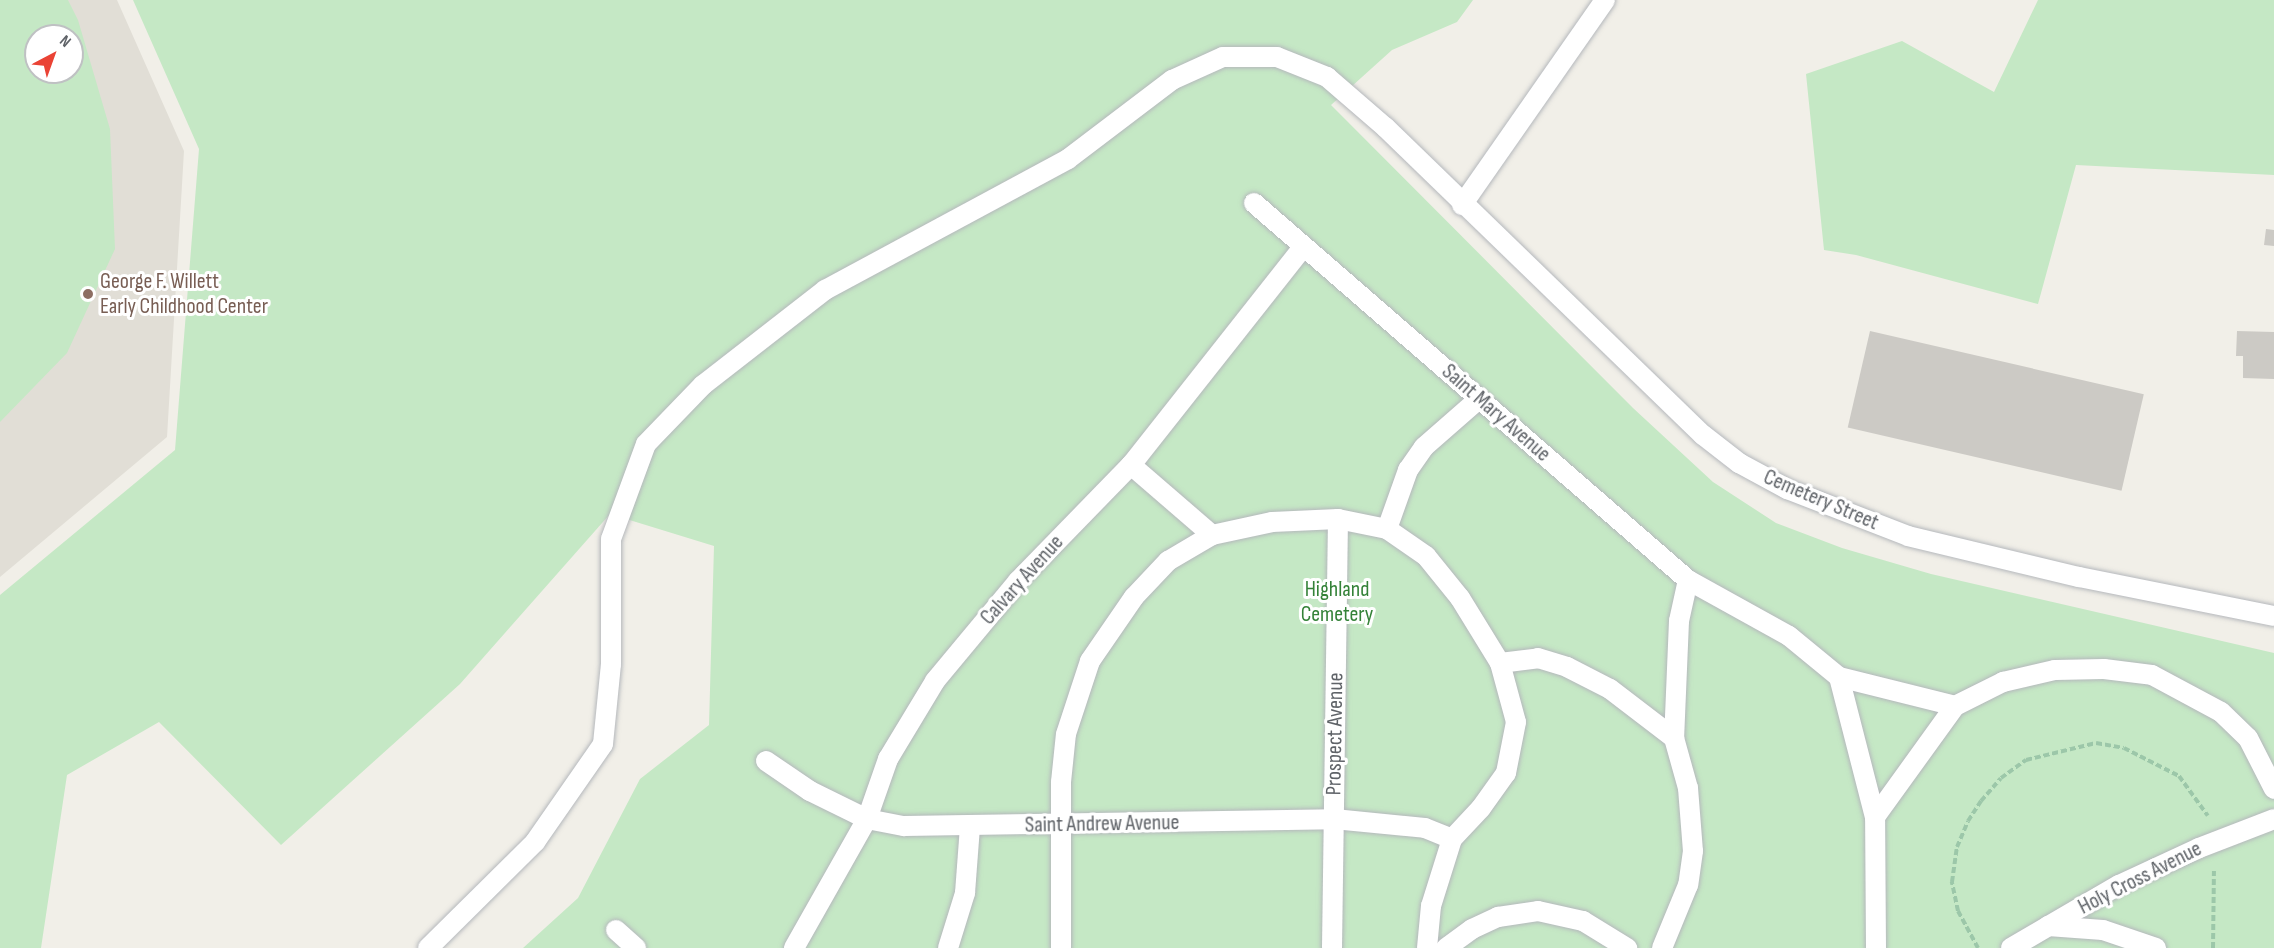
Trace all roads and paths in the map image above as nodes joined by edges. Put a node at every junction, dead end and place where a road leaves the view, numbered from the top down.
1 (1605, 0) edge
2 (1254, 203) dead end
3 (1462, 205) junction
4 (1303, 247) junction
5 (1480, 398) junction
6 (1131, 465) junction
7 (1338, 519) junction
8 (1387, 529) junction
9 (1212, 535) junction
10 (1688, 580) junction
11 (2274, 616) edge
12 (1500, 663) junction
13 (1839, 677) junction
14 (1955, 705) junction
15 (1674, 738) junction
16 (766, 761) dead end
17 (2274, 789) edge
18 (1875, 817) junction
19 (867, 819) junction
20 (1334, 819) junction
21 (2274, 819) edge
22 (1061, 825) junction
23 (970, 827) junction
24 (1452, 839) junction
25 (2215, 841) junction
26 (2048, 926) junction
27 (616, 930) dead end
28 (428, 948) edge
29 (636, 948) edge
30 (794, 948) edge
31 (948, 948) edge
32 (1061, 948) edge
33 (1332, 948) edge
34 (1427, 948) edge
35 (1446, 948) edge
36 (1627, 948) edge
37 (1662, 948) edge
38 (1876, 948) edge
39 (1978, 948) edge
40 (2011, 948) edge
41 (2156, 948) edge
42 (2214, 948) edge

1 - 3 lane
2 - 4 lane, Saint Mary Avenue
3 - 11 lane, Cemetery Street
3 - 28 lane, Cemetery Street
4 - 5 lane, Saint Mary Avenue
4 - 6 lane, Calvary Avenue
5 - 8 lane
5 - 10 lane, Saint Mary Avenue
6 - 9 lane
6 - 19 lane, Calvary Avenue
7 - 8 lane
7 - 9 lane
7 - 20 lane, Prospect Avenue
8 - 12 lane
9 - 22 lane
10 - 13 lane, Saint Mary Avenue
10 - 15 lane
12 - 15 lane
12 - 24 lane
13 - 14 lane
13 - 18 lane
14 - 17 lane
14 - 18 lane
15 - 37 lane
16 - 19 lane, Saint Andrew Avenue
18 - 38 lane
19 - 23 lane, Saint Andrew Avenue
19 - 30 lane, Calvary Avenue
20 - 22 lane, Saint Andrew Avenue
20 - 24 lane, Saint Andrew Avenue
20 - 33 lane, Prospect Avenue
21 - 25 lane, Holy Cross Avenue
22 - 23 lane, Saint Andrew Avenue
22 - 32 lane
23 - 31 lane
24 - 34 lane
25 - 26 lane, Holy Cross Avenue
25 - 39 path
25 - 42 path
26 - 40 lane, Holy Cross Avenue
26 - 41 lane
27 - 29 lane
35 - 36 lane

